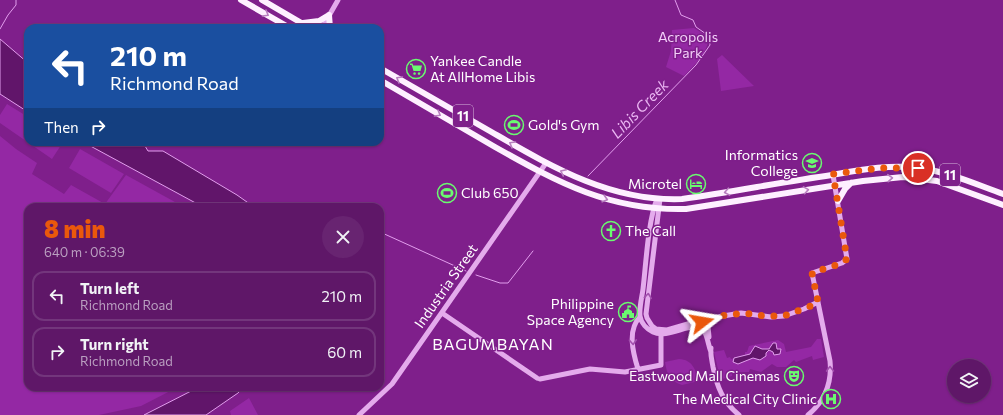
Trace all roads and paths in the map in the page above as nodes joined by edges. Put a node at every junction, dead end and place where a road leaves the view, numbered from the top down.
1 (242, 0) edge
2 (262, 0) edge
3 (338, 0) edge
4 (329, 15) junction
5 (301, 23) joint
6 (283, 24) edge
7 (324, 24) edge
8 (330, 24) edge
9 (384, 70) edge
10 (384, 82) edge
11 (546, 163) junction
12 (540, 172) junction
13 (833, 174) junction
14 (851, 183) junction
15 (766, 185) junction
16 (835, 185) junction
17 (1003, 194) edge
18 (768, 196) junction
19 (659, 199) junction
20 (838, 201) junction
21 (1003, 205) edge
22 (655, 210) junction
23 (648, 269) junction
24 (818, 302) junction
25 (810, 307) junction
26 (820, 313) junction
27 (442, 314) junction
28 (640, 316) junction
29 (647, 318) junction
30 (715, 318) junction
31 (702, 319) junction
32 (698, 327) junction
33 (661, 334) junction
34 (711, 352) junction
35 (638, 369) junction
36 (359, 415) edge
37 (739, 415) edge
38 (808, 415) edge

1 -> 6 main road
2 - 5 main road
3 - 4 street
4 - 5 main road
4 - 7 street
4 - 8 main road
11 -> 9 main road, 11
10 -> 12 main road, 11
11 - 12 street, Industria Street
19 -> 11 main road, 11
12 -> 22 main road, 11
12 - 27 street, Industria Street
13 - 15 main road, 11
13 - 16 street
13 - 17 main road, 11
14 - 16 main road, 11
14 - 20 main road
14 -> 21 main road, 11
15 - 18 main road
15 -> 19 main road, 11
18 -> 16 main road, 11
16 - 20 street
18 - 22 main road, 11
19 - 22 street
20 - 24 street
22 - 23 street
23 - 28 street
29 -> 23 street
24 - 25 street
24 - 26 street
25 - 26 street
25 - 30 street
38 -> 26 street
27 - 35 street
27 - 36 street, Industria Street
28 - 29 street
28 - 33 street
28 -> 35 street
29 - 31 street
30 - 31 street
30 - 34 street
31 - 32 street
32 - 33 street
32 - 34 street
33 - 35 street
34 - 37 street

